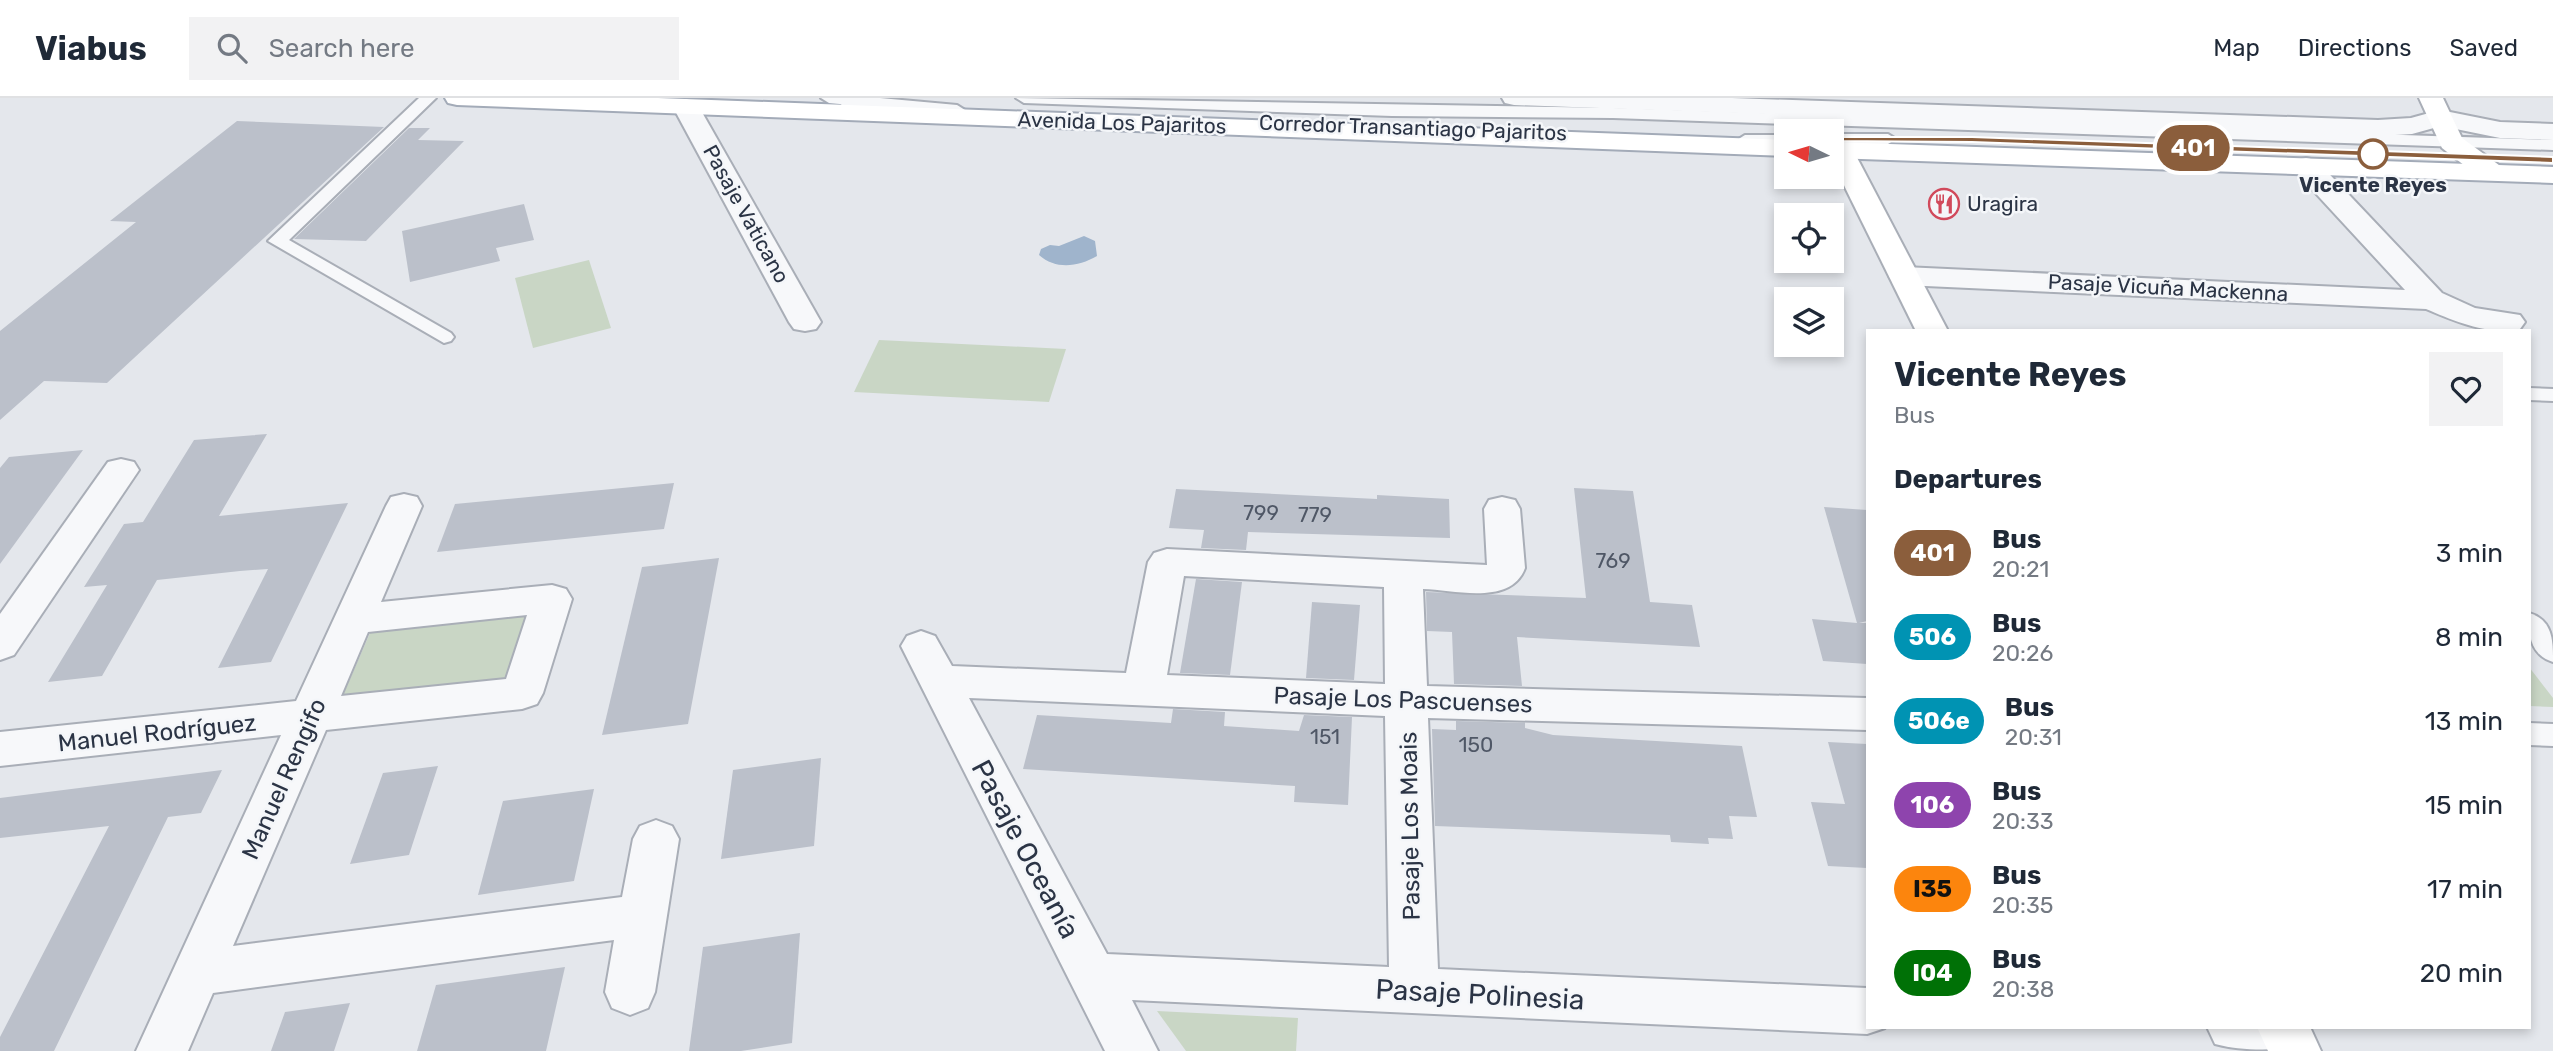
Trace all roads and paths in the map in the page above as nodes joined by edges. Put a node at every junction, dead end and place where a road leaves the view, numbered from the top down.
1 (428, 98) edge
2 (457, 98) edge
3 (1024, 98) edge
4 (1514, 98) edge
5 (1612, 99) edge
6 (1740, 102) edge
7 (848, 103) edge
8 (686, 107) junction
9 (2448, 129) edge
10 (2553, 132) edge
11 (1774, 139) edge
12 (2553, 145) edge
13 (1844, 146) edge
14 (1844, 146) edge
15 (1774, 147) edge
16 (2553, 160) edge
17 (1844, 163) edge
18 (2306, 166) junction
19 (2493, 174) junction
20 (2553, 176) edge
21 (1904, 276) junction
22 (2431, 300) junction
23 (805, 322) dead end
24 (2509, 322) dead end
25 (1931, 329) edge
26 (444, 337) dead end
27 (2531, 394) edge
28 (2553, 395) edge
29 (121, 470) dead end
30 (404, 506) dead end
31 (1502, 509) dead end
32 (1403, 576) junction
33 (356, 618) junction
34 (2531, 624) edge
35 (0, 645) edge
36 (2553, 652) edge
37 (930, 663) joint
38 (1144, 690) junction
39 (1406, 701) junction
40 (1866, 714) edge
41 (311, 717) junction
42 (2531, 734) edge
43 (2553, 735) edge
44 (0, 749) edge
45 (656, 839) dead end
46 (643, 915) junction
47 (197, 972) junction
48 (1093, 976) junction
49 (1414, 991) junction
50 (630, 992) dead end
51 (1866, 1011) edge
52 (2245, 1029) edge
53 (2287, 1036) edge
54 (162, 1051) edge
55 (1132, 1051) edge

1 - 26 lane
2 - 8 main road, Avenida Los Pajaritos
3 - 9 lane, Corredor Transantiago Pajaritos
4 - 5 street
5 - 6 street
6 - 9 street
7 - 8 main road, Avenida Los Pajaritos
7 - 11 lane, Corredor Transantiago Pajaritos
7 - 15 main road, Avenida Los Pajaritos
8 - 23 street, Pasaje Vaticano
9 - 10 street
9 - 12 lane, Corredor Transantiago Pajaritos
9 - 13 lane, Corredor Transantiago Pajaritos
9 - 16 lane, Corredor Transantiago Pajaritos
9 - 19 main road
14 - 18 main road
17 - 21 main road
18 - 19 main road
18 - 22 street, Pasaje Vicuña Mackenna
19 - 20 main road
21 - 22 street, Pasaje Vicuña Mackenna
21 - 25 main road
22 - 24 street, Pasaje Vicuña Mackenna
27 - 28 lane
29 - 35 street
30 - 33 street, Manuel Rengifo
31 - 32 street
32 - 38 street
32 - 39 street, Pasaje Los Moais
33 - 41 street, Manuel Rengifo
33 - 41 street, Manuel Rodríguez
34 - 36 lane
37 - 38 street, Pasaje Los Pascuenses
37 - 48 street, Pasaje Oceanía
38 - 39 street, Pasaje Los Pascuenses
39 - 40 street, Pasaje Los Pascuenses
39 - 49 street, Pasaje Los Moais
41 - 44 street, Manuel Rodríguez
41 - 47 street, Manuel Rengifo
42 - 43 lane
45 - 46 street
46 - 47 street
46 - 50 street
47 - 54 street, Manuel Rengifo
48 - 49 street, Pasaje Polinesia
48 - 55 street, Pasaje Oceanía
49 - 51 street, Pasaje Polinesia
52 - 53 street

